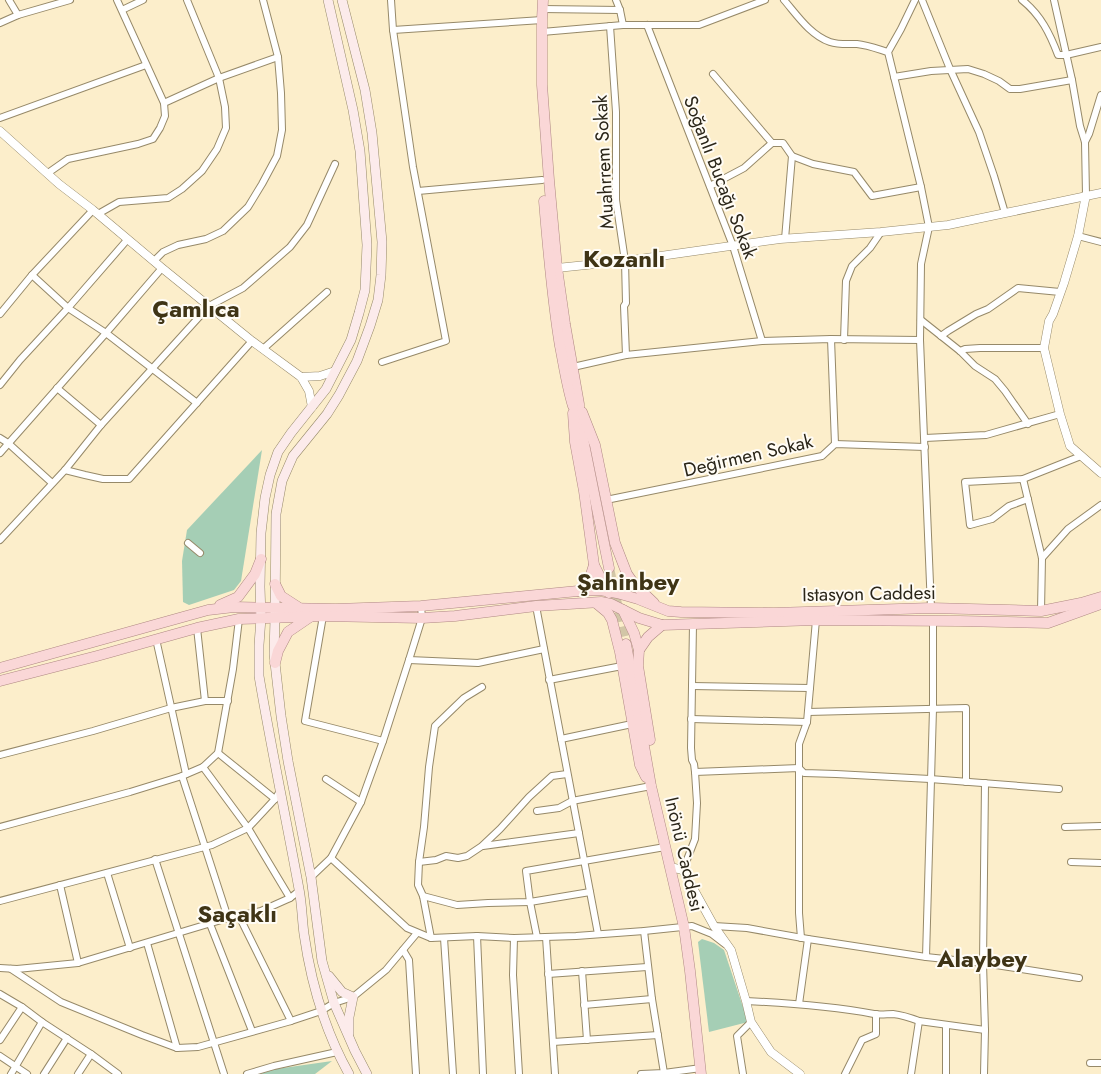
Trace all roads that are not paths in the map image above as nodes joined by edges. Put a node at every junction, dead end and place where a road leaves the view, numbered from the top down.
1 (9, 0) edge
2 (70, 0) edge
3 (117, 0) edge
4 (143, 0) edge
5 (187, 0) edge
6 (263, 0) edge
7 (328, 0) edge
8 (342, 0) edge
9 (391, 0) edge
10 (616, 0) edge
11 (765, 0) edge
12 (784, 0) edge
13 (915, 0) edge
14 (922, 0) edge
15 (1022, 0) edge
16 (1054, 0) edge
17 (541, 3) edge
18 (122, 10) junction
19 (620, 10) junction
20 (18, 15) junction
21 (539, 20) junction
22 (0, 23) edge
23 (623, 25) junction
24 (647, 25) junction
25 (610, 26) junction
26 (393, 30) junction
27 (542, 32) junction
28 (1101, 47) edge
29 (888, 52) junction
30 (1066, 55) junction
31 (278, 57) junction
32 (146, 65) junction
33 (950, 69) junction
34 (713, 74) dead end
35 (894, 77) junction
36 (219, 78) junction
37 (1072, 80) junction
38 (1101, 95) edge
39 (164, 102) junction
40 (0, 118) edge
41 (0, 131) edge
42 (1085, 142) junction
43 (772, 143) junction
44 (792, 156) junction
45 (335, 164) dead end
46 (48, 173) junction
47 (542, 180) junction
48 (710, 186) junction
49 (921, 186) junction
50 (418, 191) junction
51 (1101, 193) edge
52 (1086, 196) junction
53 (96, 212) junction
54 (1005, 213) junction
55 (929, 227) junction
56 (881, 232) junction
57 (1078, 236) junction
58 (785, 238) junction
59 (127, 240) junction
60 (1101, 242) edge
61 (733, 246) junction
62 (154, 261) junction
63 (625, 261) junction
64 (162, 268) junction
65 (557, 268) junction
66 (32, 276) junction
67 (328, 292) dead end
68 (1060, 292) junction
69 (210, 306) junction
70 (68, 308) junction
71 (0, 314) edge
72 (921, 320) junction
73 (106, 333) junction
74 (941, 336) junction
75 (831, 339) junction
76 (844, 340) junction
77 (920, 340) junction
78 (252, 341) junction
79 (762, 341) junction
80 (1044, 348) junction
81 (263, 349) junction
82 (960, 351) junction
83 (626, 355) junction
84 (382, 362) dead end
85 (573, 367) junction
86 (152, 368) junction
87 (335, 371) junction
88 (301, 377) junction
89 (0, 384) edge
90 (57, 388) junction
91 (197, 403) junction
92 (576, 404) junction
93 (312, 407) junction
94 (1060, 414) junction
95 (1028, 424) junction
96 (101, 425) junction
97 (0, 438) edge
98 (925, 438) junction
99 (8, 444) junction
100 (834, 444) junction
101 (925, 447) junction
102 (0, 453) edge
103 (1081, 456) junction
104 (65, 470) junction
105 (1101, 474) edge
106 (1023, 479) junction
107 (52, 483) junction
108 (1028, 499) junction
109 (606, 500) junction
110 (1101, 505) edge
111 (0, 540) edge
112 (188, 543) dead end
113 (200, 553) dead end
114 (1042, 558) junction
115 (260, 559) junction
116 (594, 565) junction
117 (609, 568) tunnel mouth
118 (275, 584) junction
119 (578, 591) junction
120 (608, 591) junction
121 (1101, 597) edge
122 (595, 602) junction
123 (1101, 604) edge
124 (421, 606) junction
125 (536, 606) junction
126 (260, 607) junction
127 (298, 607) junction
128 (658, 607) junction
129 (931, 608) junction
130 (208, 610) junction
131 (624, 611) junction
132 (1041, 611) junction
133 (275, 613) junction
134 (323, 616) junction
135 (310, 617) junction
136 (261, 618) junction
137 (422, 618) junction
138 (239, 619) junction
139 (816, 620) junction
140 (933, 621) junction
141 (662, 624) junction
142 (693, 624) junction
143 (197, 628) junction
144 (156, 639) junction
145 (626, 644) tunnel mouth
146 (544, 649) junction
147 (638, 650) junction
148 (409, 660) junction
149 (275, 663) junction
150 (622, 666) junction
151 (0, 668) edge
152 (550, 680) junction
153 (0, 681) edge
154 (692, 686) junction
155 (482, 687) dead end
156 (810, 688) junction
157 (205, 701) junction
158 (228, 701) junction
159 (172, 708) junction
160 (934, 709) junction
161 (808, 712) junction
162 (691, 719) junction
163 (807, 722) junction
164 (632, 724) junction
165 (561, 739) junction
166 (383, 741) junction
167 (218, 753) junction
168 (0, 755) edge
169 (203, 767) junction
170 (798, 768) junction
171 (695, 772) junction
172 (567, 774) junction
173 (184, 775) junction
174 (326, 779) dead end
175 (930, 779) junction
176 (966, 782) junction
177 (985, 783) junction
178 (651, 786) junction
179 (1059, 788) dead end
180 (278, 795) junction
181 (361, 802) junction
182 (572, 802) junction
183 (537, 811) dead end
184 (1101, 826) edge
185 (0, 827) edge
186 (1065, 827) dead end
187 (248, 828) junction
188 (579, 833) junction
189 (205, 846) junction
190 (482, 846) junction
191 (665, 847) junction
192 (331, 858) junction
193 (155, 859) junction
194 (420, 862) junction
195 (584, 862) junction
196 (1071, 862) dead end
197 (1101, 863) edge
198 (670, 867) junction
199 (683, 870) junction
200 (107, 873) junction
201 (311, 877) junction
202 (60, 885) junction
203 (299, 891) junction
204 (590, 892) junction
205 (423, 896) junction
206 (290, 898) junction
207 (0, 901) edge
208 (530, 902) junction
209 (239, 916) junction
210 (228, 918) junction
211 (210, 924) junction
212 (714, 926) junction
213 (684, 927) junction
214 (644, 931) junction
215 (178, 933) junction
216 (417, 933) junction
217 (598, 934) junction
218 (477, 936) junction
219 (537, 937) junction
220 (546, 937) junction
221 (431, 938) junction
222 (444, 938) junction
223 (514, 938) junction
224 (804, 939) junction
225 (147, 943) junction
226 (130, 948) junction
227 (403, 950) junction
228 (731, 950) junction
229 (926, 957) junction
230 (78, 963) junction
231 (983, 963) junction
232 (647, 966) junction
233 (0, 968) edge
234 (11, 969) junction
235 (325, 971) junction
236 (582, 971) junction
237 (548, 974) junction
238 (1079, 978) dead end
239 (0, 994) edge
240 (353, 997) junction
241 (652, 999) junction
242 (746, 1001) junction
243 (334, 1003) junction
244 (799, 1004) junction
245 (584, 1005) junction
246 (22, 1007) junction
247 (321, 1011) junction
248 (876, 1014) junction
249 (291, 1021) junction
250 (919, 1021) junction
251 (42, 1022) junction
252 (751, 1022) junction
253 (946, 1025) junction
254 (985, 1030) junction
255 (252, 1031) junction
256 (658, 1035) junction
257 (349, 1037) junction
258 (67, 1038) junction
259 (0, 1040) edge
260 (586, 1040) junction
261 (214, 1042) junction
262 (553, 1042) junction
263 (177, 1048) junction
264 (337, 1052) junction
265 (91, 1054) junction
266 (0, 1056) edge
267 (1090, 1063) dead end
268 (1101, 1063) edge
269 (16, 1066) junction
270 (701, 1071) edge
271 (116, 1073) edge
272 (660, 1073) edge
273 (11, 1074) edge
274 (27, 1074) edge
275 (44, 1074) edge
276 (78, 1074) edge
277 (224, 1074) edge
278 (247, 1074) edge
279 (349, 1074) edge
280 (367, 1074) edge
281 (416, 1074) edge
282 (453, 1074) edge
283 (483, 1074) edge
284 (519, 1074) edge
285 (555, 1074) edge
286 (641, 1074) edge
287 (743, 1074) edge
288 (800, 1074) edge
289 (845, 1074) edge
290 (912, 1074) edge
291 (946, 1074) edge
292 (984, 1074) edge

1 - 20 street
2 - 20 street
3 - 18 street
4 - 18 street
5 - 36 street
6 - 31 street
7 - 87 main road
8 - 118 main road
9 - 26 street
10 - 19 street
11 - 24 street
12 - 29 street
13 - 29 street
14 - 33 street
15 - 30 street
16 - 30 street
17 - 19 street
17 - 21 main road
18 - 32 street
19 - 23 street
20 - 22 street
21 - 26 street
21 - 27 main road
21 - 47 main road
23 - 24 street
23 - 25 street
24 - 48 street, Soğanlı Bucağı Sokak
25 - 27 street
25 - 63 street, Muahrrem Sokak
26 - 50 street
27 - 65 main road
28 - 30 street
29 - 35 street
30 - 37 street
31 - 36 street
31 - 62 street
32 - 39 street
32 - 40 street
33 - 35 street
33 - 37 street
33 - 54 street
34 - 43 street
35 - 49 street
36 - 39 street
36 - 53 street
37 - 42 street
38 - 42 street
39 - 46 street
41 - 46 street
42 - 52 street
43 - 44 street
43 - 48 street
44 - 49 street
44 - 58 street
45 - 69 street
46 - 53 street
47 - 50 street
47 - 92 main road
48 - 61 street, Soğanlı Bucağı Sokak
49 - 55 street
50 - 84 street
51 - 52 street
52 - 54 street
52 - 57 street
53 - 59 street
53 - 66 street
54 - 55 street
55 - 56 street
55 - 72 street
56 - 58 street
56 - 76 street
57 - 60 street
57 - 68 street
58 - 61 street
59 - 62 street
59 - 70 street
61 - 63 street
61 - 79 street, Soğanlı Bucağı Sokak
62 - 64 street
63 - 65 street
63 - 83 street, Muahrrem Sokak
64 - 69 street
64 - 73 street
65 - 85 main road
66 - 70 street
66 - 71 street
67 - 81 street
68 - 74 street
68 - 80 street
69 - 78 street
69 - 86 street
70 - 73 street
70 - 89 street
72 - 74 street
72 - 77 street
73 - 86 street
73 - 90 street
74 - 82 street
75 - 76 street
75 - 79 street
75 - 100 street
76 - 77 street
77 - 98 street
78 - 81 street
78 - 91 street
79 - 83 street
80 - 82 street
80 - 94 street
81 - 88 street
82 - 95 street
83 - 85 street
85 - 92 main road
86 - 91 street
86 - 96 street
87 - 88 street
87 - 93 main road
88 - 93 street
90 - 96 street
90 - 99 street
91 - 104 street
92 - 109 main road
92 - 116 main road
92 - 117 main road
93 - 115 main road
94 - 95 street
94 - 103 street
95 - 98 street
96 - 104 street
97 - 99 street
98 - 101 street
99 - 102 street
99 - 107 street
100 - 101 street, Değirmen Sokak
100 - 109 street, Değirmen Sokak
101 - 129 street
103 - 105 street
103 - 106 street
104 - 107 street
106 - 108 street
106 - 108 street
107 - 111 street
108 - 114 street
109 - 128 main road
110 - 114 street
112 - 113 street
114 - 132 street
115 - 126 main road
115 - 130 main road
116 - 119 main road
116 - 120 main road
118 - 127 main road
118 - 133 main road
119 - 120 main road, Istasyon Caddesi
119 - 124 main road, Istasyon Caddesi
120 - 128 main road, Istasyon Caddesi
120 - 131 main road
121 - 132 main road, Istasyon Caddesi
122 - 125 main road
122 - 131 main road
122 - 150 main road
123 - 140 main road
124 - 127 main road, Istasyon Caddesi
124 - 137 street
125 - 137 main road
125 - 146 street
126 - 130 main road
126 - 133 main road
126 - 136 main road
127 - 133 main road, Istasyon Caddesi
128 - 129 main road, Istasyon Caddesi
129 - 132 main road, Istasyon Caddesi
130 - 151 main road
131 - 141 main road
131 - 147 main road
133 - 135 main road
133 - 136 main road
133 - 149 main road
134 - 135 main road
134 - 137 main road
134 - 166 street
135 - 149 main road
136 - 138 main road
136 - 180 main road
137 - 148 street
138 - 143 main road
138 - 158 street
139 - 140 main road
139 - 142 main road
139 - 156 street
140 - 160 street
141 - 142 main road
141 - 147 main road
142 - 154 street
143 - 144 main road
143 - 157 street
144 - 153 main road
144 - 159 street
145 - 178 main road, Inönü Caddesi
146 - 148 street
146 - 152 street
147 - 178 main road
148 - 166 street
149 - 201 main road
150 - 152 street
150 - 164 main road
152 - 165 street
154 - 156 street
154 - 162 street
155 - 194 street
156 - 161 street
157 - 158 street
157 - 159 street
158 - 167 street
159 - 168 street
159 - 173 street
160 - 161 street
160 - 175 street
160 - 176 street
161 - 163 street
162 - 163 street
162 - 171 street
163 - 170 street
164 - 165 street
164 - 178 main road
165 - 172 street
166 - 181 street
167 - 169 street
167 - 180 street
169 - 173 street
169 - 187 street
170 - 171 street
170 - 175 street
170 - 224 street
171 - 199 street
172 - 182 street
172 - 190 street
173 - 185 street
173 - 189 street
174 - 181 street
175 - 176 street
175 - 229 street
176 - 177 street
177 - 179 street
177 - 231 street
178 - 182 street
178 - 191 main road, Inönü Caddesi
180 - 187 street
180 - 203 main road
181 - 192 street
182 - 183 street
182 - 188 street
184 - 186 street
187 - 189 street
187 - 206 street
188 - 190 street
188 - 195 street
189 - 193 street
189 - 210 street
190 - 194 street
191 - 195 street
191 - 198 main road, Inönü Caddesi
192 - 201 street
192 - 216 street
193 - 200 street
193 - 215 street
194 - 205 street
195 - 204 street
195 - 208 street
196 - 197 street
198 - 199 street
198 - 213 main road, Inönü Caddesi
199 - 212 street
200 - 202 street
200 - 226 street
201 - 235 main road
202 - 207 street
202 - 230 street
203 - 206 street
203 - 247 main road
204 - 208 street
204 - 217 street
205 - 208 street
205 - 221 street
206 - 209 street
208 - 219 street
209 - 210 street
209 - 249 street
210 - 211 street
211 - 215 street
211 - 255 street
212 - 224 street
212 - 228 street
213 - 214 street
213 - 228 street
213 - 270 main road, Inönü Caddesi
214 - 217 street
214 - 232 street
215 - 225 street
215 - 261 street
216 - 221 street
216 - 227 street
217 - 220 street
218 - 222 street
218 - 223 street
218 - 283 street
219 - 220 street
219 - 223 street
220 - 237 street
221 - 222 street
222 - 282 street
223 - 284 street
224 - 229 street
224 - 244 street
225 - 226 street
225 - 263 street
226 - 230 street
227 - 240 street
227 - 281 street
228 - 242 street
229 - 231 street
230 - 234 street
231 - 238 street
231 - 254 street
232 - 236 street
232 - 241 street
233 - 234 street
234 - 263 street
235 - 240 main road
235 - 243 main road
236 - 237 street
236 - 245 street
237 - 262 street
239 - 246 street
240 - 243 street
240 - 257 main road
241 - 245 street
241 - 256 street
242 - 244 street
242 - 252 street
243 - 247 street
243 - 257 main road
244 - 248 street
245 - 260 street
246 - 251 street
246 - 259 street
247 - 249 street
247 - 264 main road
248 - 250 street
248 - 289 street
249 - 255 street
250 - 253 street
250 - 290 street
251 - 258 street
251 - 269 street
252 - 287 street
252 - 288 street
253 - 254 street
253 - 291 street
254 - 292 street
255 - 261 street
256 - 260 street
256 - 272 street
257 - 280 main road
258 - 265 street
258 - 275 street
260 - 262 street
261 - 263 street
261 - 277 street
262 - 285 street
264 - 278 street
264 - 279 main road
265 - 271 street
265 - 276 street
266 - 269 street
267 - 268 street
269 - 273 street
269 - 274 street
270 - 272 street
272 - 286 street

